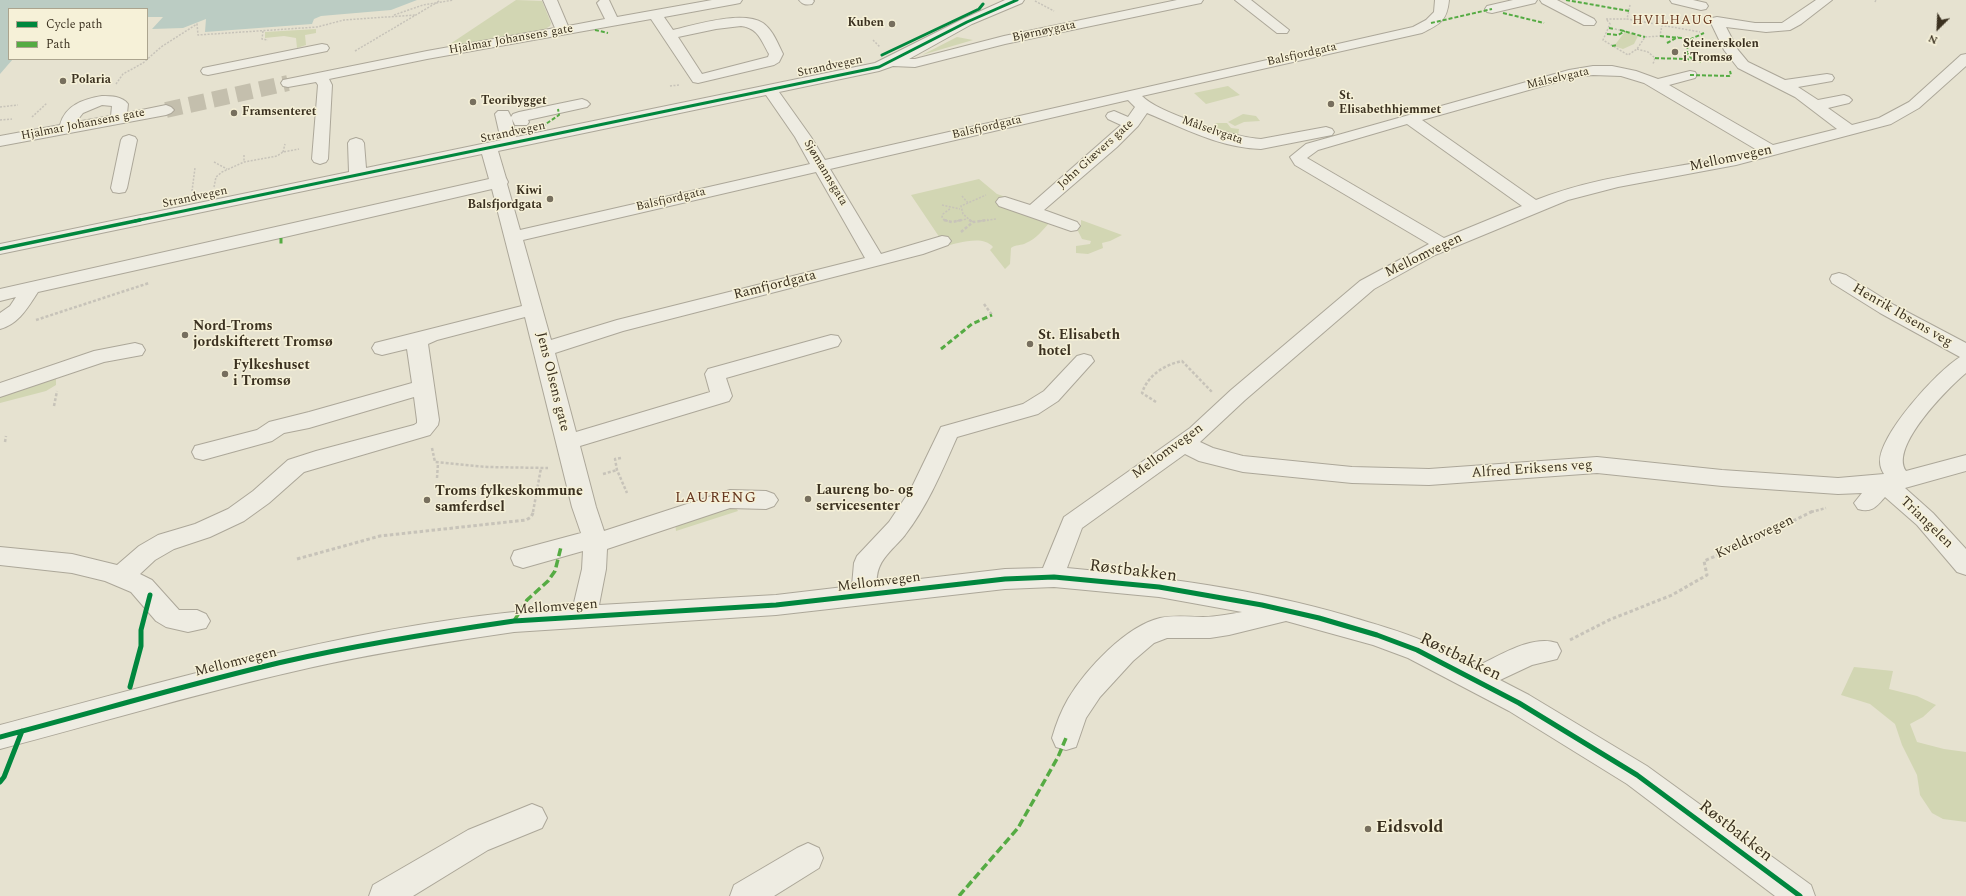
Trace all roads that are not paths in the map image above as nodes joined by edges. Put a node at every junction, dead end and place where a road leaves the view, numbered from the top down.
1 (550, 0) edge
2 (735, 0) edge
3 (1196, 0) edge
4 (1242, 0) edge
5 (1442, 0) edge
6 (1530, 0) edge
7 (1547, 0) edge
8 (1677, 0) edge
9 (1825, 0) edge
10 (1008, 1) edge
11 (604, 3) dead end
12 (1700, 6) dead end
13 (1492, 9) dead end
14 (646, 12) junction
15 (612, 22) junction
16 (1590, 22) dead end
17 (323, 29) road end
18 (1282, 30) dead end
19 (562, 31) junction
20 (666, 33) junction
21 (322, 48) junction
22 (371, 54) dead end
23 (1966, 58) edge
24 (894, 62) junction
25 (344, 70) junction
26 (208, 71) dead end
27 (323, 73) junction
28 (1690, 75) dead end
29 (1827, 78) dead end
30 (288, 83) tunnel mouth
31 (1657, 84) junction
32 (1784, 85) junction
33 (770, 90) junction
34 (1138, 100) junction
35 (1844, 100) dead end
36 (582, 104) dead end
37 (1817, 105) junction
38 (166, 110) tunnel mouth
39 (503, 114) dead end
40 (1114, 116) dead end
41 (1410, 119) junction
42 (521, 122) dead end
43 (1132, 123) junction
44 (1850, 131) junction
45 (1354, 134) junction
46 (129, 140) dead end
47 (0, 141) edge
48 (356, 143) dead end
49 (510, 144) junction
50 (489, 148) junction
51 (1771, 151) junction
52 (320, 159) dead end
53 (820, 166) junction
54 (358, 174) junction
55 (500, 182) junction
56 (119, 188) dead end
57 (1534, 206) junction
58 (1004, 210) road end
59 (1032, 212) junction
60 (1071, 226) dead end
61 (514, 237) junction
62 (942, 241) road end
63 (1443, 245) junction
64 (0, 249) edge
65 (876, 259) junction
66 (1839, 279) dead end
67 (31, 288) junction
68 (0, 295) edge
69 (533, 309) junction
70 (0, 323) edge
71 (419, 340) junction
72 (831, 341) dead end
73 (382, 348) dead end
74 (544, 349) junction
75 (135, 350) dead end
76 (1966, 352) edge
77 (1084, 361) dead end
78 (1966, 362) edge
79 (422, 387) junction
80 (0, 390) edge
81 (567, 442) junction
82 (1184, 444) junction
83 (203, 452) dead end
84 (1966, 463) edge
85 (1892, 482) junction
86 (766, 500) dead end
87 (1866, 503) road end
88 (595, 540) junction
89 (0, 556) edge
90 (523, 558) dead end
91 (1966, 565) edge
92 (121, 576) junction
93 (1054, 577) junction
94 (865, 596) junction
95 (1286, 611) junction
96 (584, 616) junction
97 (197, 621) dead end
98 (1548, 651) road end
99 (1476, 679) junction
100 (0, 737) edge
101 (1066, 738) dead end
102 (532, 818) dead end
103 (808, 858) dead end
104 (384, 896) edge
105 (745, 896) edge
106 (1800, 896) edge

1 - 19 street
2 - 14 street, Hjalmar Johansens gate
3 - 24 street, Bjørnøygata
4 - 18 street
5 - 34 street, Balsfjordgata
6 - 13 street
7 - 16 street
8 - 12 street
9 - 32 street
10 - 24 street, Strandvegen
11 - 15 street
14 - 15 street, Hjalmar Johansens gate
14 - 20 street
15 - 19 street, Hjalmar Johansens gate
17 - 21 street
19 - 25 street, Hjalmar Johansens gate
20 - 20 street
21 - 26 street
21 - 27 street
22 - 25 street
23 - 44 street, Mellomvegen
24 - 33 street, Strandvegen
25 - 27 street, Hjalmar Johansens gate
27 - 30 street, Hjalmar Johansens gate
27 - 52 street
28 - 31 street
29 - 32 street
31 - 41 street, Målselvgata
31 - 51 street, Målselvgata
32 - 37 street
33 - 49 street, Strandvegen
33 - 53 street, Sjømannsgata
34 - 43 street, John Giævers gate
34 - 45 street, Målselvgata
34 - 53 street, Balsfjordgata
35 - 37 street
36 - 42 street
37 - 44 street
38 - 47 street, Hjalmar Johansens gate
39 - 49 street
40 - 43 street
41 - 45 street, Målselvgata
41 - 57 street
43 - 59 street, John Giævers gate
44 - 51 street, Mellomvegen
45 - 63 street, Målselvgata
46 - 56 street
48 - 54 street
49 - 50 street, Strandvegen
50 - 54 street, Strandvegen
50 - 55 street, Jens Olsens gate
51 - 57 street, Mellomvegen
53 - 61 street, Balsfjordgata
53 - 65 street, Sjømannsgata
54 - 64 street, Strandvegen
55 - 61 street, Jens Olsens gate
55 - 67 street
57 - 63 street, Mellomvegen
58 - 59 street
59 - 60 street
61 - 69 street, Jens Olsens gate
62 - 65 street, Ramfjordgata
63 - 82 street, Mellomvegen
65 - 74 street, Ramfjordgata
66 - 76 street, Henrik Ibsens veg
67 - 68 street
67 - 70 street
69 - 71 street
69 - 74 street, Jens Olsens gate
71 - 73 street
71 - 79 street
72 - 81 street
74 - 81 street, Jens Olsens gate
75 - 80 street
77 - 94 street
78 - 85 street, Henrik Ibsens veg
79 - 83 street
79 - 92 street
81 - 88 street, Jens Olsens gate
82 - 85 street, Alfred Eriksens veg
82 - 93 street, Mellomvegen
84 - 85 street
85 - 87 street
85 - 91 street, Triangelen
86 - 88 street
88 - 90 street
88 - 96 street, Jens Olsens gate
89 - 92 street
92 - 97 street
93 - 94 street, Mellomvegen
93 - 95 street, Røstbakken
94 - 96 street, Mellomvegen
95 - 99 street, Røstbakken
95 - 101 street
96 - 100 street, Mellomvegen
98 - 99 street
99 - 106 street, Røstbakken
102 - 104 street
103 - 105 street

